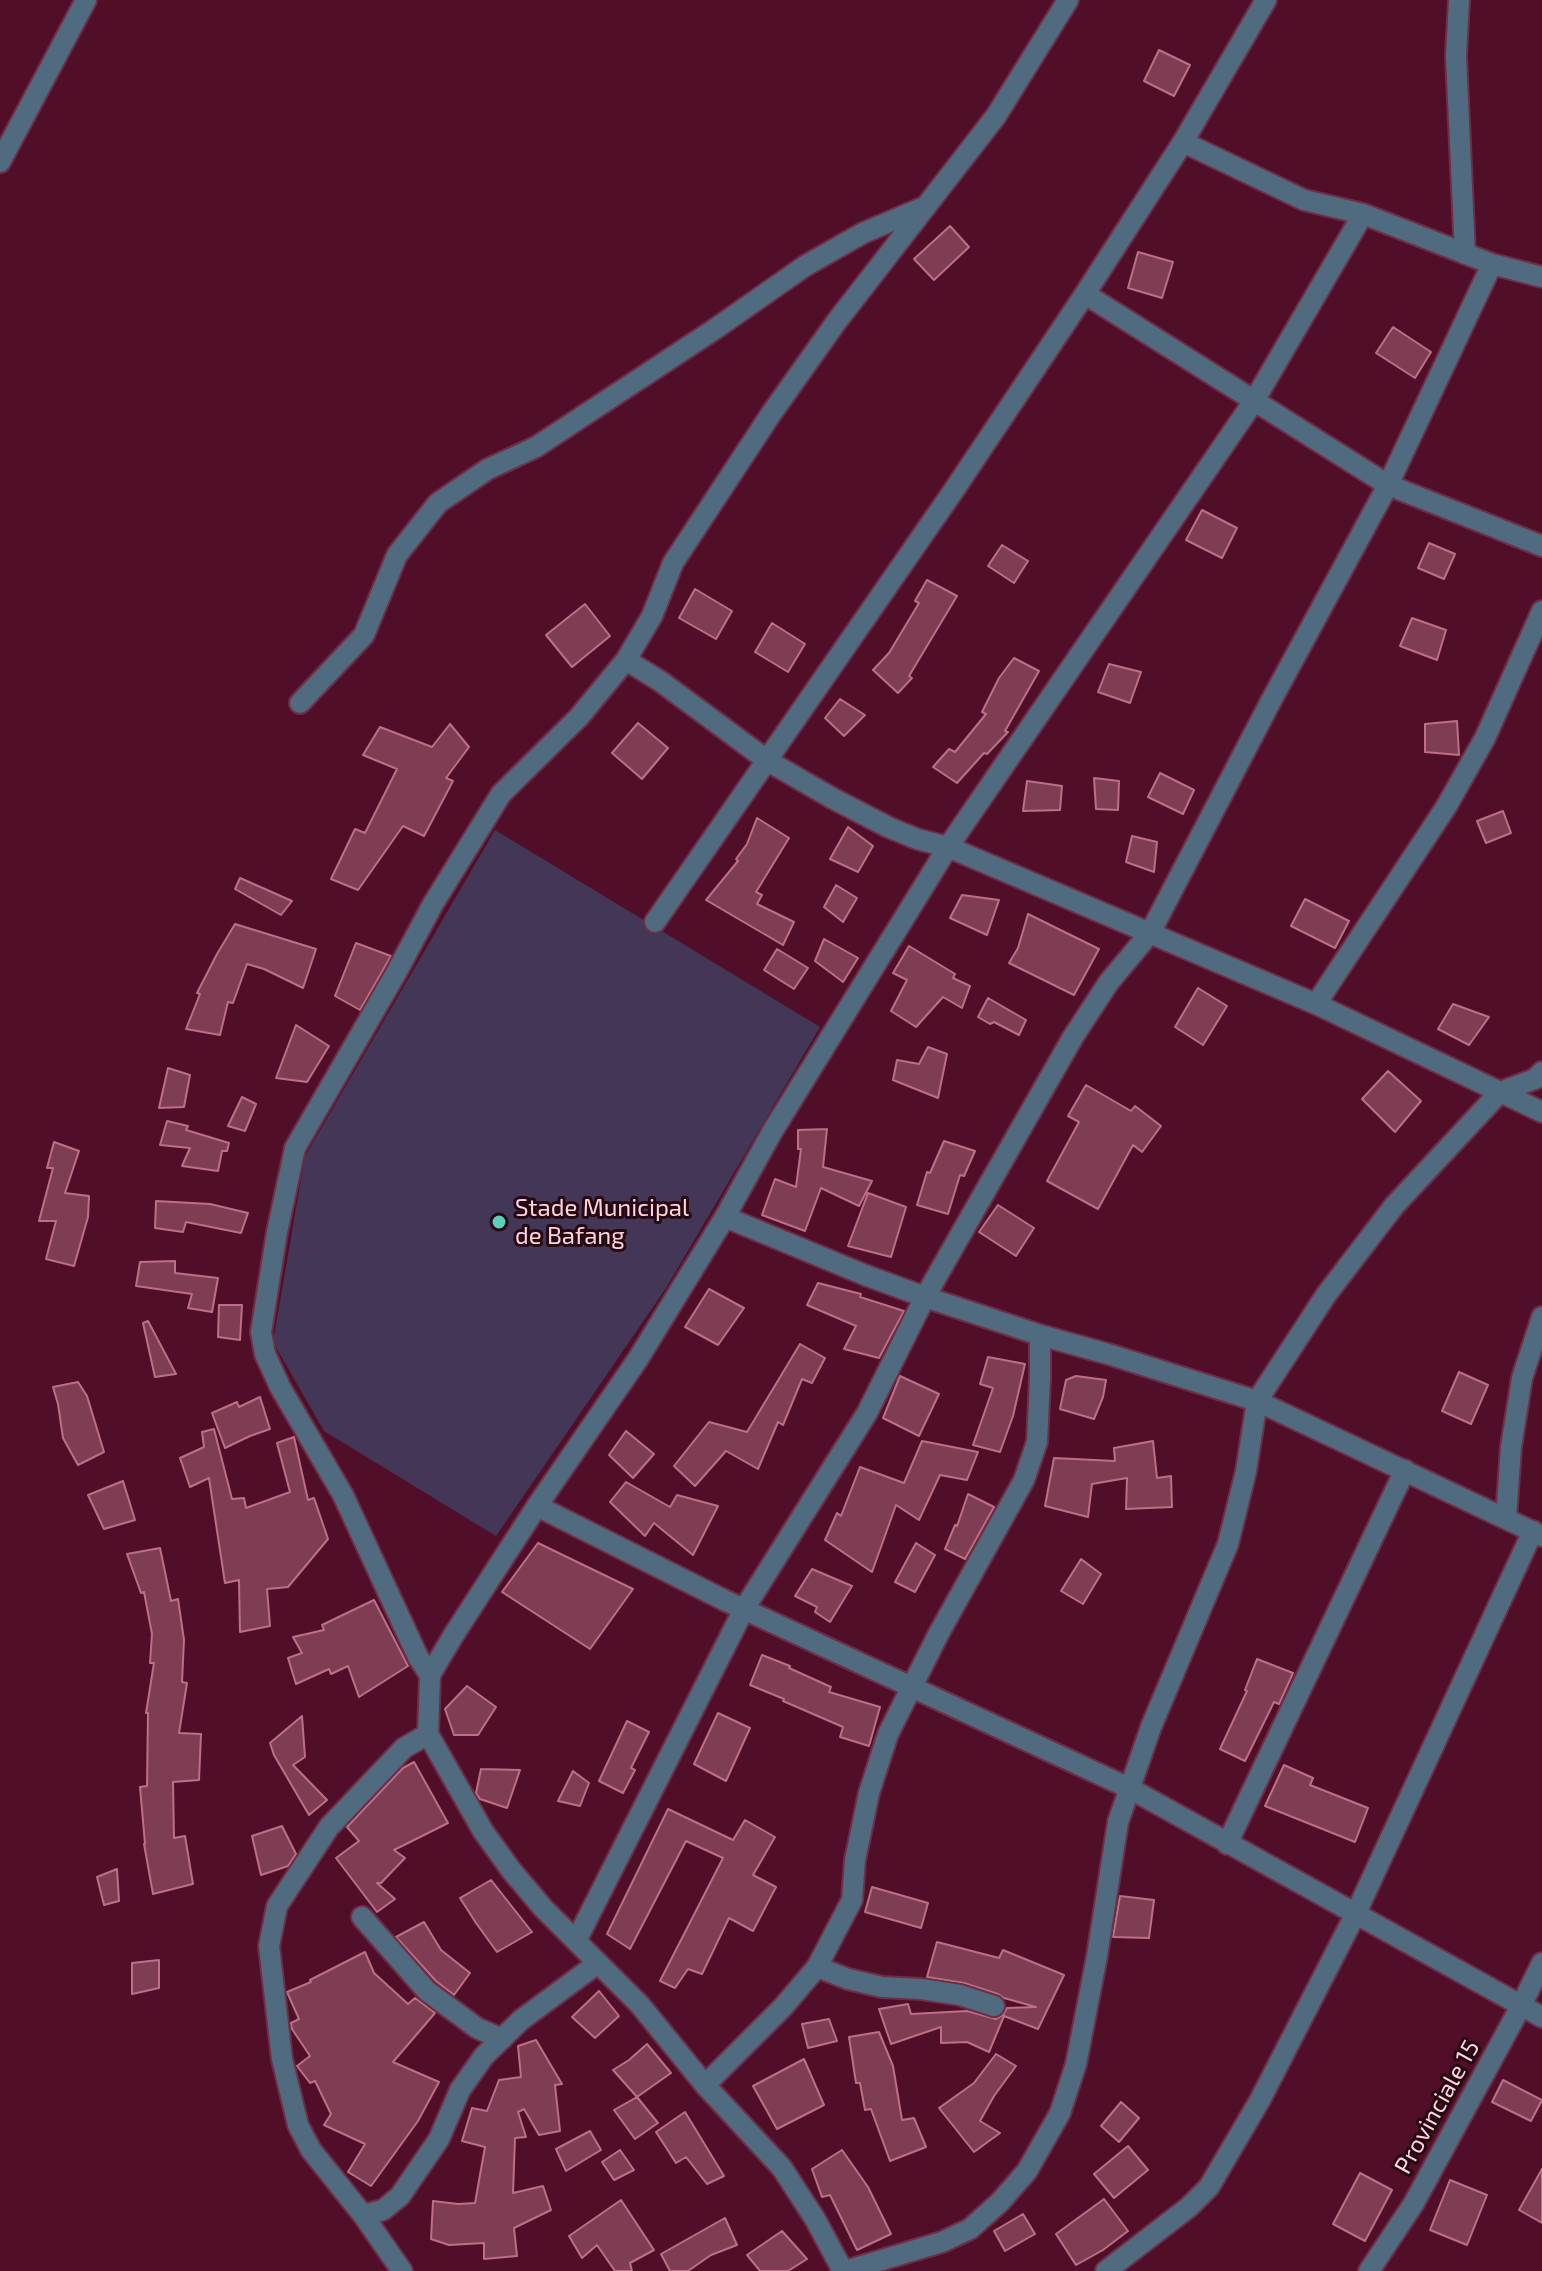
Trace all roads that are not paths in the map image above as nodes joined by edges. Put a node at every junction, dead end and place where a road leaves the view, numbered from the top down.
1 (86, 0) edge
2 (1068, 0) edge
3 (1266, 0) edge
4 (1459, 0) edge
5 (1183, 142) junction
6 (0, 162) edge
7 (926, 207) junction
8 (1363, 214) junction
9 (1465, 254) junction
10 (1492, 264) junction
11 (1542, 277) edge
12 (1085, 294) junction
13 (1254, 401) junction
14 (1388, 485) junction
15 (1542, 546) edge
16 (1542, 611) edge
17 (626, 660) junction
18 (300, 703) dead end
19 (768, 761) junction
20 (948, 847) junction
21 (655, 922) dead end
22 (1150, 933) junction
23 (1316, 1004) junction
24 (1542, 1072) edge
25 (1500, 1092) junction
26 (1542, 1112) edge
27 (725, 1217) junction
28 (925, 1297) junction
29 (1542, 1317) edge
30 (1040, 1335) junction
31 (1257, 1401) junction
32 (1405, 1470) junction
33 (537, 1506) junction
34 (1506, 1518) junction
35 (1537, 1534) edge
36 (744, 1609) junction
37 (430, 1675) junction
38 (913, 1688) junction
39 (428, 1734) junction
40 (1129, 1788) junction
41 (1227, 1844) junction
42 (1355, 1915) junction
43 (362, 1917) dead end
44 (576, 1941) junction
45 (598, 1963) junction
46 (1542, 1963) edge
47 (817, 1967) junction
48 (994, 2006) dead end
49 (1521, 2006) junction
50 (1542, 2017) edge
51 (502, 2039) junction
52 (705, 2085) junction
53 (363, 2215) junction
54 (402, 2271) edge
55 (844, 2271) edge
56 (1106, 2271) edge
57 (1369, 2271) edge

1 - 6 street
2 - 7 street
3 - 5 street
4 - 9 street
5 - 8 street
5 - 12 street
7 - 17 street
7 - 18 street
8 - 9 street
8 - 13 street
9 - 10 street
10 - 11 street
10 - 14 street
12 - 13 street
12 - 19 street
13 - 14 street
13 - 20 street
14 - 15 street
14 - 22 street
16 - 23 street
17 - 19 street
17 - 37 street
19 - 20 street
19 - 21 street
20 - 22 street
20 - 27 street
22 - 23 street
22 - 28 street
23 - 25 street
24 - 25 street
25 - 26 street
25 - 31 street
27 - 28 street
27 - 33 street
28 - 30 street
28 - 36 street
29 - 34 street
30 - 31 street
30 - 38 street
31 - 32 street
31 - 40 street
32 - 34 street
32 - 41 street
33 - 36 street
33 - 37 street
34 - 35 street
35 - 42 street
36 - 38 street
36 - 44 street
37 - 39 street
38 - 40 street
38 - 47 street
39 - 44 street
39 - 53 street
40 - 41 street
40 - 55 street
41 - 42 street
42 - 49 street
42 - 56 street
43 - 51 street
44 - 45 street
45 - 51 street
45 - 52 street
46 - 49 street, Provinciale 15
47 - 48 street
47 - 52 street
49 - 50 street
49 - 57 street, Provinciale 15
51 - 53 street
52 - 55 street
53 - 54 street

